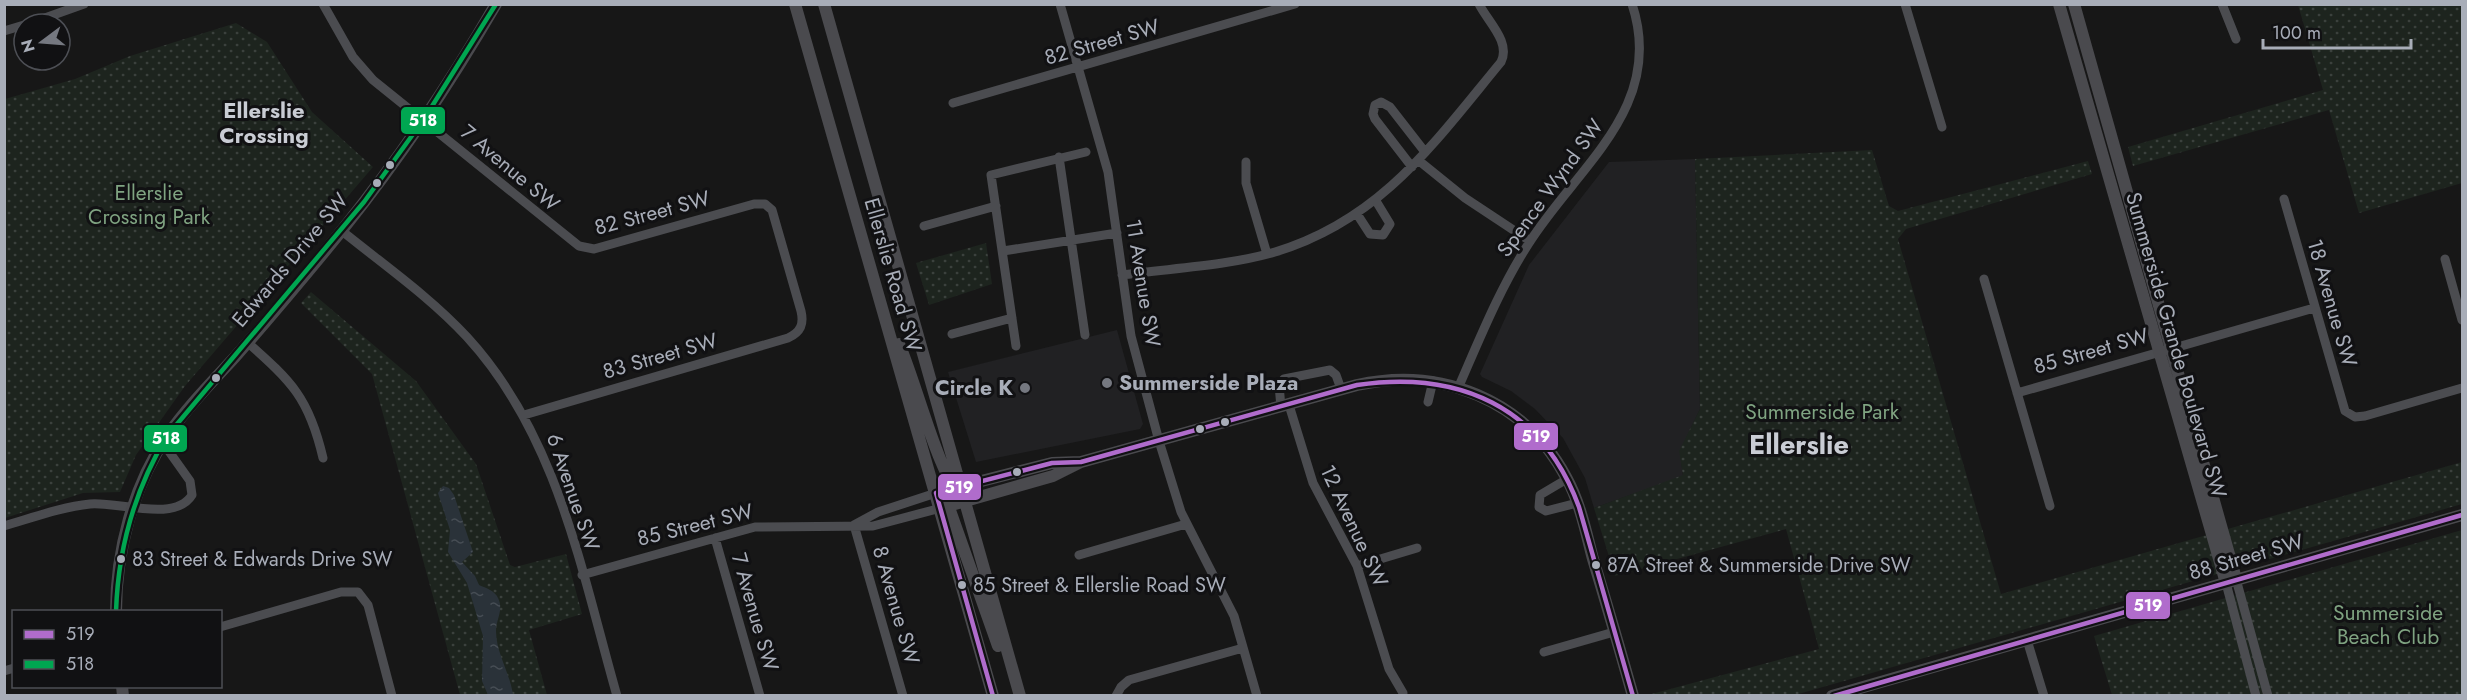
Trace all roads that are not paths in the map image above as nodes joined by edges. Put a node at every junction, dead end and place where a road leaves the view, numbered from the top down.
1 (84, 4) edge
2 (323, 4) edge
3 (496, 4) edge
4 (795, 4) edge
5 (824, 4) edge
6 (1060, 4) edge
7 (1295, 4) edge
8 (1479, 4) edge
9 (1632, 4) edge
10 (1905, 4) edge
11 (2059, 4) edge
12 (2074, 4) edge
13 (2222, 4) edge
14 (62, 12) edge
15 (2236, 39) dead end
16 (1079, 68) junction
17 (953, 104) dead end
18 (423, 120) junction
19 (1942, 127) dead end
20 (1086, 152) dead end
21 (1425, 152) junction
22 (1059, 157) junction
23 (1246, 162) dead end
24 (1415, 164) junction
25 (2284, 199) dead end
26 (1376, 201) junction
27 (996, 206) junction
28 (1357, 214) junction
29 (924, 226) dead end
30 (342, 231) junction
31 (1117, 233) junction
32 (1072, 239) junction
33 (1530, 241) junction
34 (584, 249) joint
35 (1003, 251) junction
36 (1267, 254) junction
37 (2445, 259) dead end
38 (1122, 275) junction
39 (1984, 279) dead end
40 (2314, 308) junction
41 (882, 310) junction
42 (1012, 318) junction
43 (2463, 320) edge
44 (801, 326) joint
45 (952, 334) dead end
46 (1085, 335) dead end
47 (248, 342) junction
48 (1016, 346) dead end
49 (2173, 348) junction
50 (2158, 352) junction
51 (1433, 381) junction
52 (1459, 386) junction
53 (2463, 388) edge
54 (1341, 389) junction
55 (2017, 393) junction
56 (1428, 402) dead end
57 (1285, 406) junction
58 (524, 415) junction
59 (1160, 441) junction
60 (163, 443) junction
61 (323, 458) dead end
62 (1081, 462) junction
63 (1567, 479) junction
64 (957, 487) junction
65 (936, 493) junction
66 (966, 501) junction
67 (1577, 503) junction
68 (2050, 506) dead end
69 (133, 507) junction
70 (945, 507) junction
71 (2463, 515) edge
72 (1186, 524) junction
73 (854, 525) junction
74 (4, 526) edge
75 (715, 538) junction
76 (1417, 548) dead end
77 (1079, 555) dead end
78 (1357, 566) junction
79 (582, 575) junction
80 (2231, 581) junction
81 (116, 610) edge
82 (222, 626) edge
83 (1614, 632) junction
84 (2027, 640) junction
85 (1243, 648) junction
86 (1544, 652) dead end
87 (1018, 692) edge
88 (1117, 693) edge
89 (1403, 693) dead end
90 (392, 696) edge
91 (617, 696) edge
92 (760, 696) edge
93 (903, 696) edge
94 (993, 696) edge
95 (1257, 696) edge
96 (1633, 696) edge
97 (1832, 696) edge
98 (2044, 696) edge
99 (2256, 696) edge
100 (2268, 696) edge

1 - 14 street
2 - 18 street, 7 Avenue SW
3 - 18 street, Edwards Drive SW
4 - 41 street, Ellerslie Road SW
5 - 64 street, Ellerslie Road SW
6 - 16 street, 11 Avenue SW
7 - 16 street, 82 Street SW
8 - 21 street
9 - 33 street, Spence Wynd SW
10 - 19 street
11 - 50 street, Summerside Grande Boulevard SW
12 - 49 street, Summerside Grande Boulevard SW
13 - 15 street
16 - 17 street, 82 Street SW
16 - 31 street, 11 Avenue SW
18 - 30 street, Edwards Drive SW
18 - 34 street, 7 Avenue SW
20 - 22 street
21 - 24 street
21 - 24 street
22 - 27 street
22 - 32 street
23 - 36 street
24 - 26 street
24 - 33 street
25 - 40 street, 18 Avenue SW
26 - 28 street
26 - 28 street
27 - 29 street
27 - 35 street
28 - 36 street
30 - 47 street, Edwards Drive SW
30 - 58 street, 6 Avenue SW
31 - 32 street
31 - 38 street, 11 Avenue SW
32 - 35 street
32 - 46 street
33 - 52 street, Spence Wynd SW
34 - 44 street, 82 Street SW
35 - 42 street
36 - 38 street
37 - 43 street
38 - 59 street, 11 Avenue SW
39 - 55 street
40 - 49 street, 85 Street SW
40 - 53 street, 18 Avenue SW
41 - 64 street
41 - 65 street, Ellerslie Road SW
42 - 45 street
42 - 48 street
44 - 58 street, 83 Street SW
47 - 60 street, Edwards Drive SW
47 - 61 street
49 - 50 street, 85 Street SW
49 - 80 street, Summerside Grande Boulevard SW
50 - 55 street, 85 Street SW
50 - 80 street, Summerside Grande Boulevard SW
51 - 52 street
51 - 54 street
51 - 56 street
52 - 63 street
54 - 57 street
54 - 57 street
55 - 68 street
57 - 59 street
57 - 78 street, 12 Avenue SW
58 - 79 street, 6 Avenue SW
59 - 62 street
59 - 72 street, 11 Avenue SW
60 - 69 street, Edwards Drive SW
60 - 69 street
62 - 64 street, 85 Street SW
62 - 66 street, 85 Street SW
63 - 67 street
63 - 67 street
64 - 65 street, 85 Street SW
64 - 66 street
65 - 70 street
65 - 73 street, 85 Street SW
66 - 70 street, 85 Street SW
66 - 87 street
67 - 83 street
69 - 74 street
69 - 81 street, Edwards Drive SW
70 - 73 street, 85 Street SW
70 - 87 street
70 - 94 street
71 - 80 street, 88 Street SW
72 - 77 street
72 - 85 street, 11 Avenue SW
73 - 75 street, 85 Street SW
73 - 93 street, 8 Avenue SW
75 - 79 street, 85 Street SW
75 - 92 street, 7 Avenue SW
76 - 78 street
78 - 89 street, 12 Avenue SW
79 - 91 street, 6 Avenue SW
80 - 84 street, 88 Street SW
80 - 99 street, Summerside Grande Boulevard SW
80 - 100 street, Summerside Grande Boulevard SW
82 - 90 street
83 - 86 street
83 - 96 street
84 - 97 street, 88 Street SW
84 - 98 street
85 - 88 street
85 - 95 street, 11 Avenue SW

